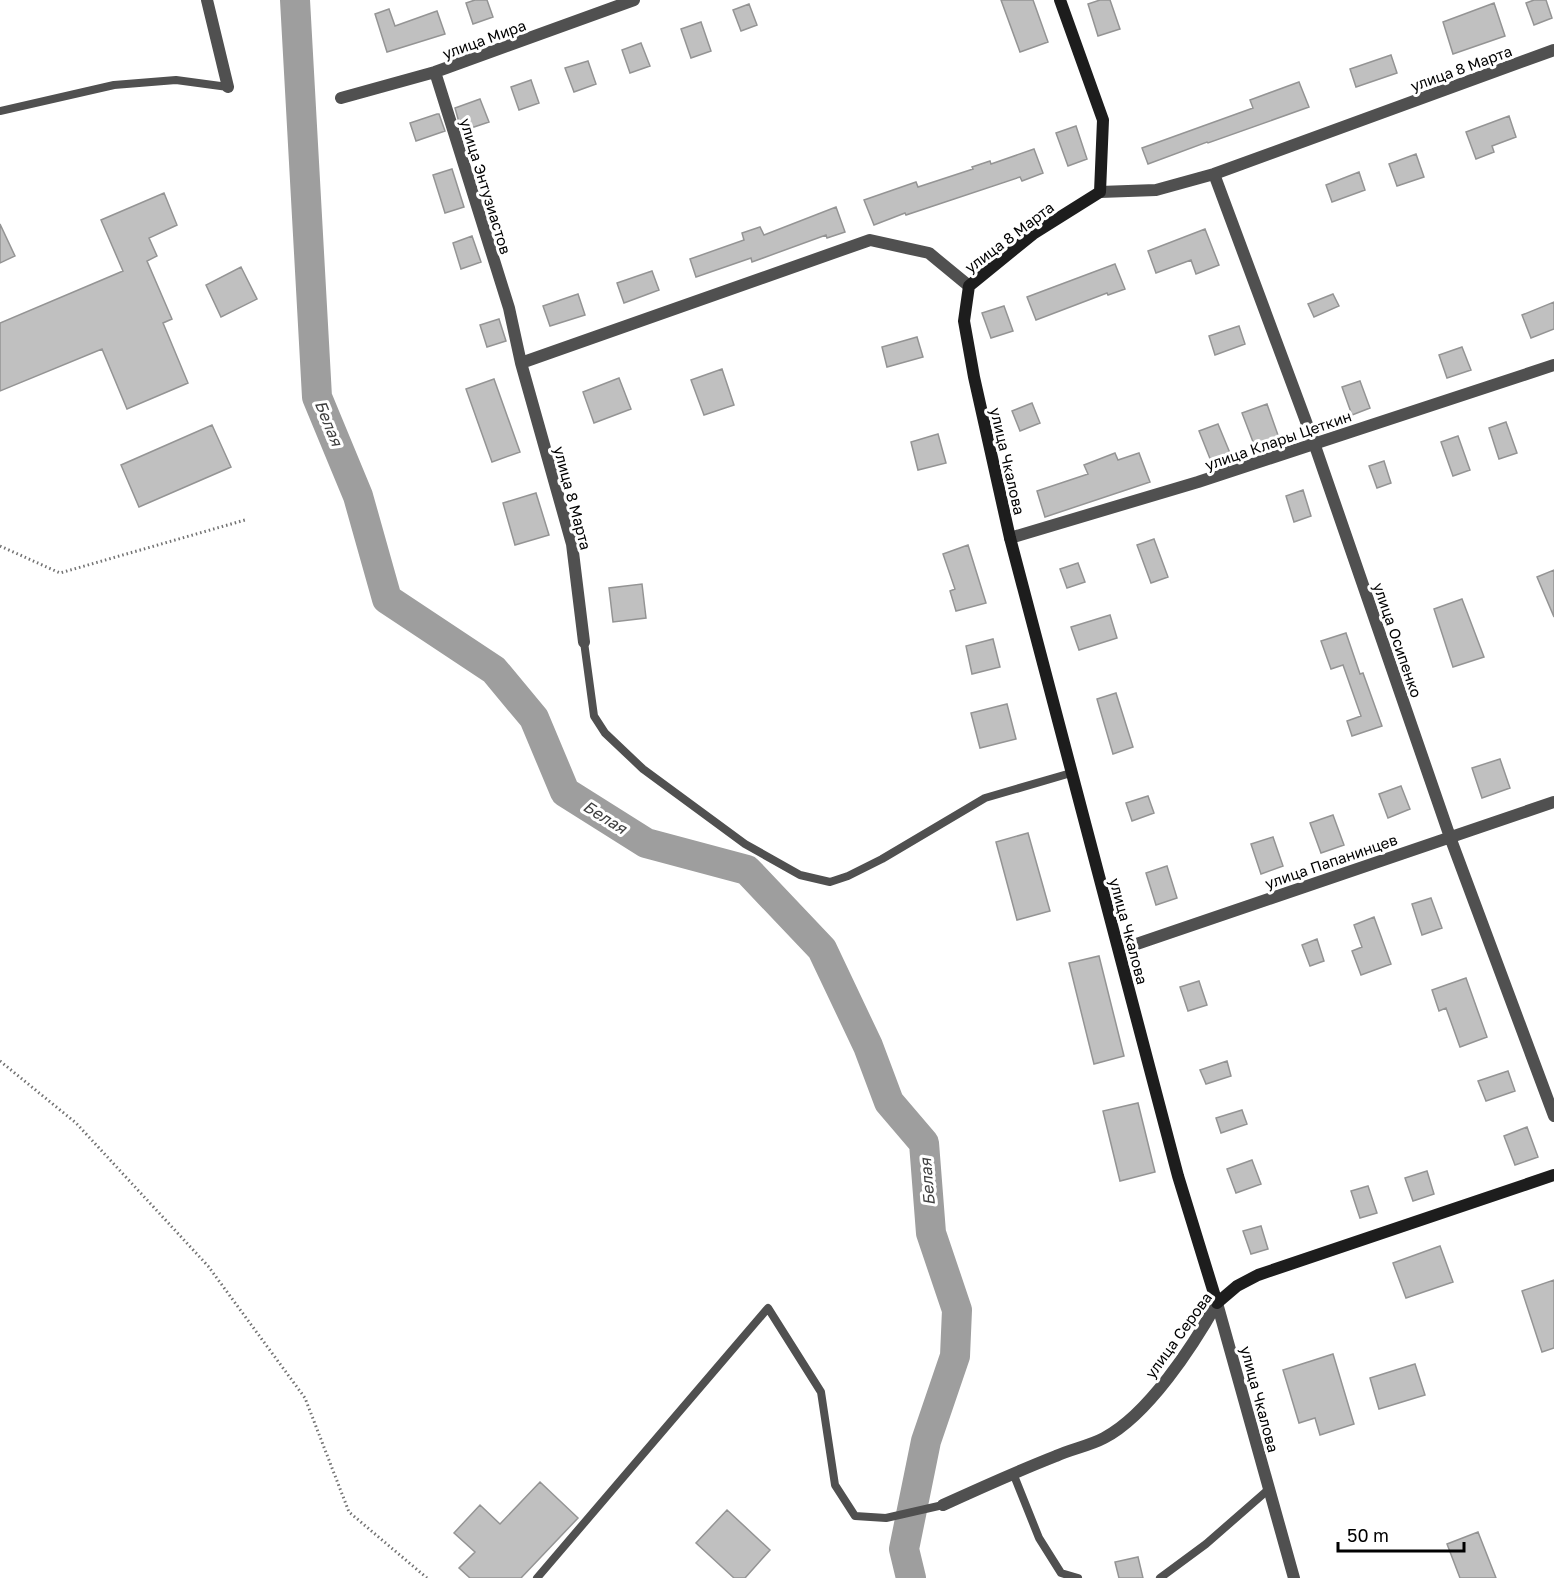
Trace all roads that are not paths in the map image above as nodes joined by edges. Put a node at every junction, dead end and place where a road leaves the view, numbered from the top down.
1 (207, 0) edge
2 (634, 0) edge
3 (1060, 0) edge
4 (1554, 50) edge
5 (435, 72) junction
6 (228, 87) joint
7 (341, 98) dead end
8 (0, 111) edge
9 (1214, 174) junction
10 (1100, 192) junction
11 (969, 286) junction
12 (509, 308) joint
13 (521, 363) junction
14 (1554, 365) edge
15 (1314, 442) junction
16 (1010, 538) junction
17 (584, 642) joint
18 (1071, 773) junction
19 (1554, 802) edge
20 (1450, 837) junction
21 (1119, 950) junction
22 (1554, 1116) edge
23 (1554, 1175) edge
24 (1217, 1303) junction
25 (1013, 1473) junction
26 (1269, 1489) junction
27 (943, 1505) joint
28 (537, 1578) edge
29 (1078, 1578) edge
30 (1160, 1578) edge
31 (1294, 1578) edge

1 - 6 street
2 - 5 street, улица Мира
3 - 10 street
4 - 9 street, улица 8 Марта
5 - 7 street, улица Мира
5 - 12 street, улица Энтузиастов
6 - 8 lane
9 - 10 street, улица 8 Марта
9 - 15 street, улица Осипенко
10 - 11 street, улица 8 Марта
11 - 13 street, улица 8 Марта
11 - 16 street, улица Чкалова
12 - 13 street, улица 8 Марта
13 - 17 street, улица 8 Марта
14 - 15 street, улица Клары Цеткин
15 - 16 street, улица Клары Цеткин
15 - 20 street, улица Осипенко
16 - 18 street, улица Чкалова
17 - 18 lane
18 - 21 street, улица Чкалова
19 - 20 street, улица Папанинцев
20 - 21 street, улица Папанинцев
20 - 22 street, улица Осипенко
21 - 24 street, улица Чкалова
23 - 24 street, улица Серова
24 - 25 street, улица Серова
24 - 26 street, улица Чкалова
25 - 27 street, улица Серова
25 - 29 lane
26 - 30 lane
26 - 31 street, улица Чкалова
27 - 28 lane

